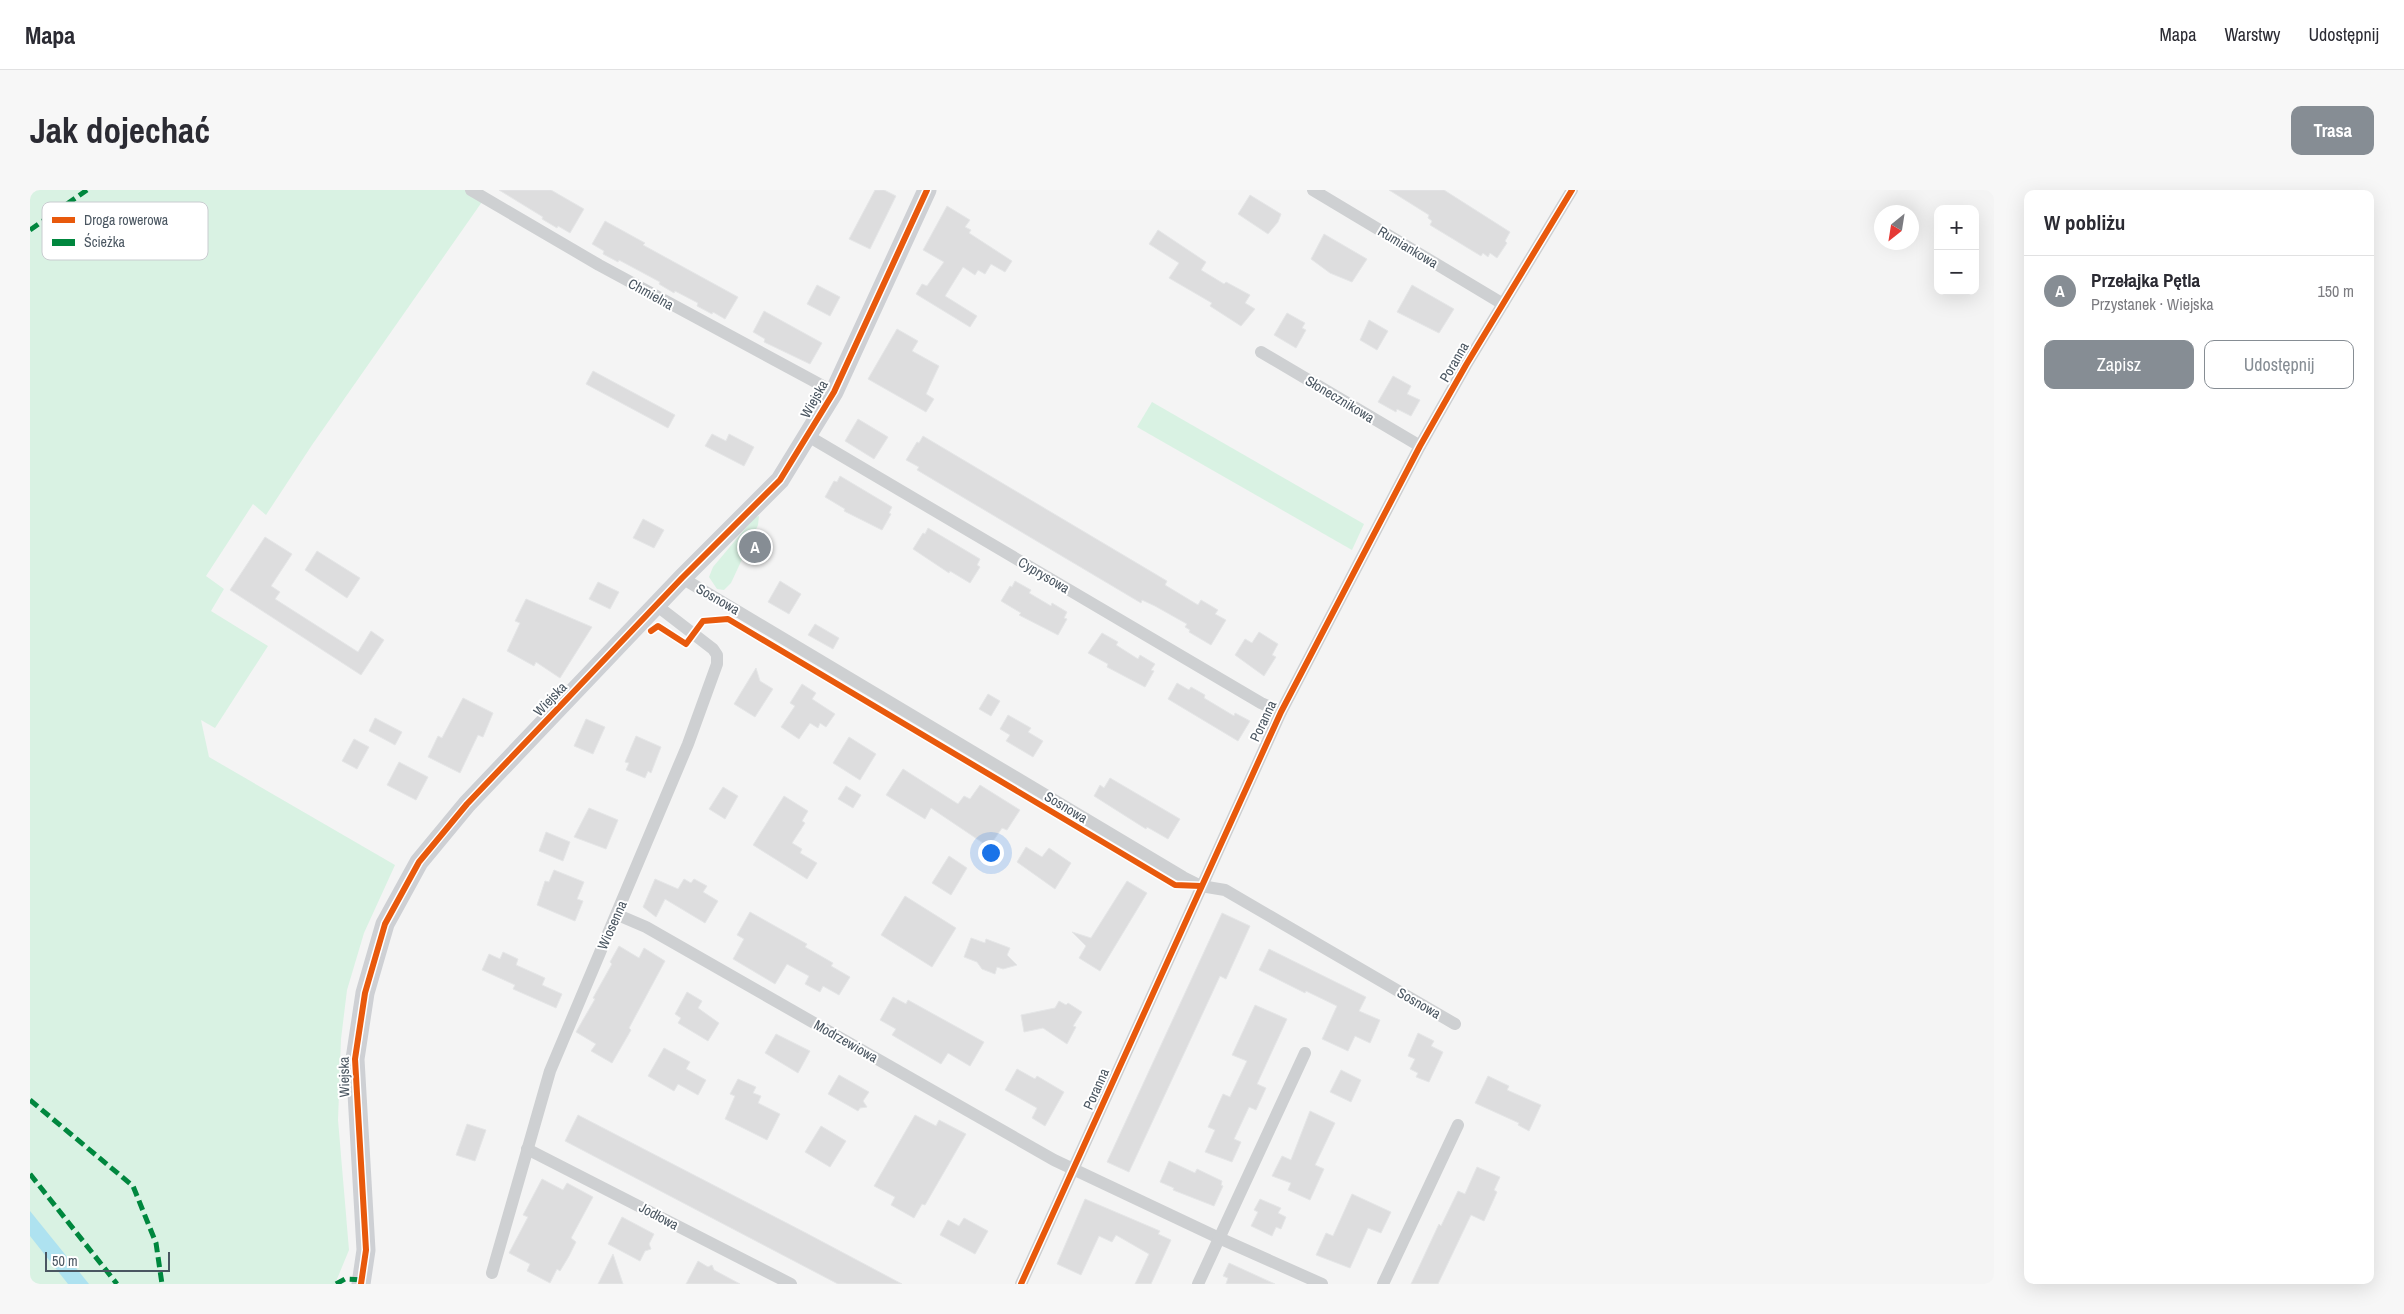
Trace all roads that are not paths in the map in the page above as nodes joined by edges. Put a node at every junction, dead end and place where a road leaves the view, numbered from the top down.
1 (471, 190) edge
2 (927, 190) edge
3 (1313, 190) edge
4 (1572, 190) edge
5 (1503, 304) junction
6 (1261, 352) dead end
7 (834, 392) junction
8 (808, 436) junction
9 (1420, 446) junction
10 (682, 578) junction
11 (656, 605) junction
12 (1281, 712) junction
13 (1201, 886) junction
14 (618, 915) junction
15 (1455, 1024) dead end
16 (1305, 1054) dead end
17 (1458, 1125) dead end
18 (527, 1149) junction
19 (1074, 1169) junction
20 (1219, 1238) junction
21 (492, 1273) dead end
22 (361, 1284) edge
23 (791, 1284) edge
24 (1021, 1284) edge
25 (1198, 1284) edge
26 (1322, 1284) edge
27 (1383, 1284) edge

1 - 7 street, Chmielna
2 - 7 street, Wiejska
3 - 5 street, Rumiankowa
4 - 5 street, Poranna
5 - 9 street, Poranna
6 - 9 street, Słonecznikowa
7 - 8 street, Wiejska
8 - 10 street, Wiejska
8 - 12 street, Cyprysowa
9 - 12 street, Poranna
10 - 11 street, Wiejska
10 - 13 street, Sosnowa
11 - 14 street, Wiosenna
11 - 22 street, Wiejska
12 - 13 street, Poranna
13 - 15 street, Sosnowa
13 - 19 street, Poranna
14 - 18 street, Wiosenna
14 - 19 street, Modrzewiowa
16 - 20 street
17 - 27 street
18 - 21 street, Wiosenna
18 - 23 street, Jodłowa
19 - 20 street
19 - 24 street, Poranna
20 - 25 street
20 - 26 street

